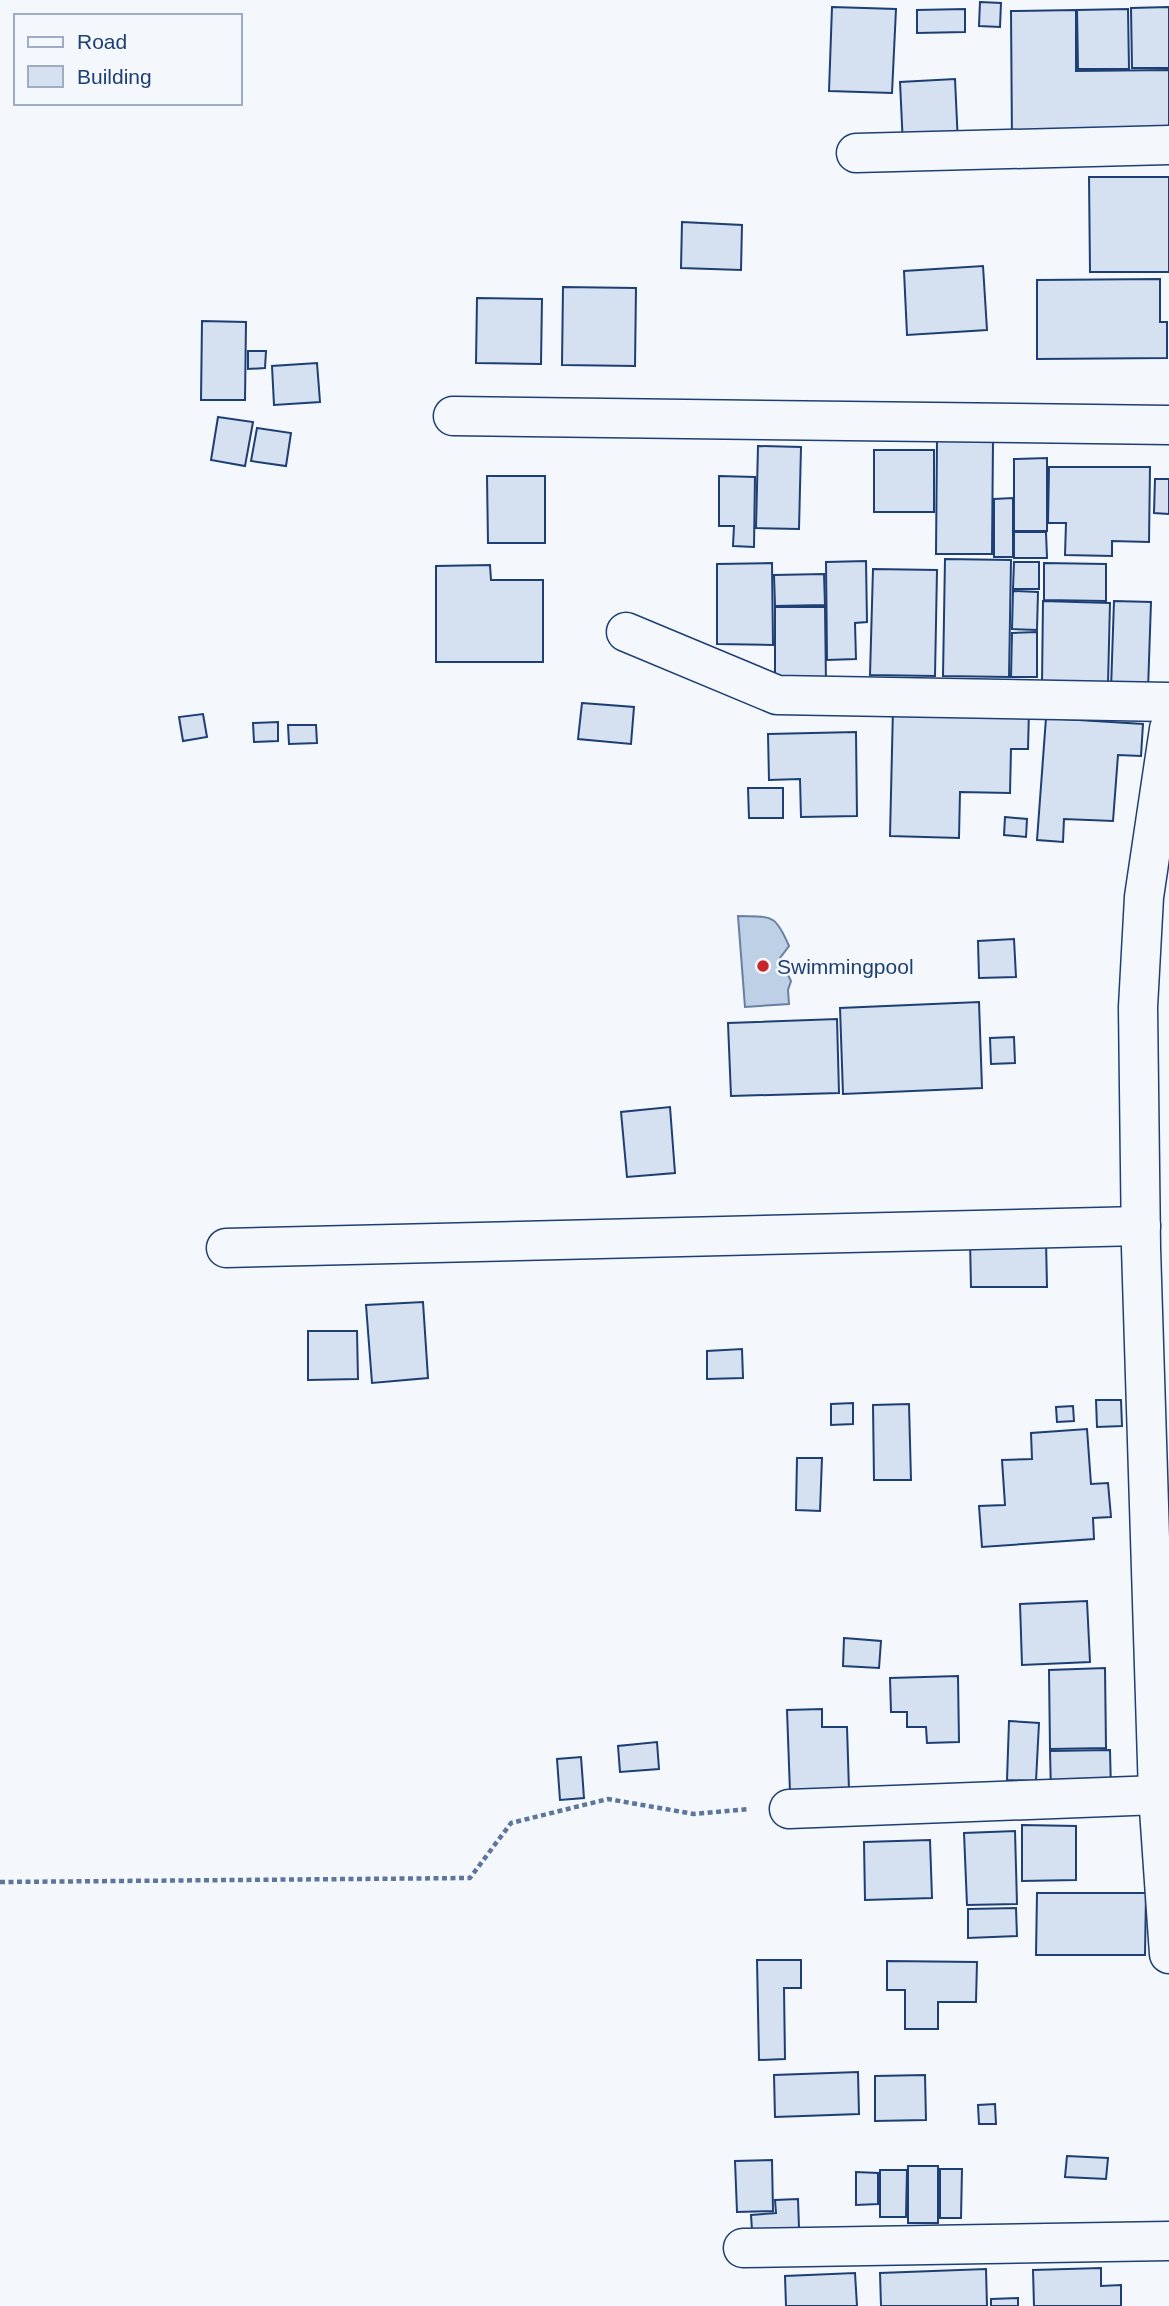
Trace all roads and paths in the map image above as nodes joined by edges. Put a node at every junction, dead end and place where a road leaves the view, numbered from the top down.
1 (1169, 145) edge
2 (856, 153) dead end
3 (453, 416) dead end
4 (1169, 425) edge
5 (626, 632) dead end
6 (1169, 702) edge
7 (1168, 741) edge
8 (1157, 899) edge
9 (1154, 1128) edge
10 (1141, 1226) junction
11 (226, 1248) dead end
12 (1158, 1794) junction
13 (789, 1809) joint
14 (1166, 1852) edge
15 (0, 1882) edge
16 (1169, 1954) edge
17 (1169, 2241) edge
18 (743, 2248) dead end

1 - 2 street
3 - 4 street
5 - 6 street
7 - 8 street
8 - 9 street
9 - 10 street
10 - 11 street
10 - 12 street
12 - 13 street
12 - 14 street
13 - 15 path
14 - 16 street
17 - 18 street

